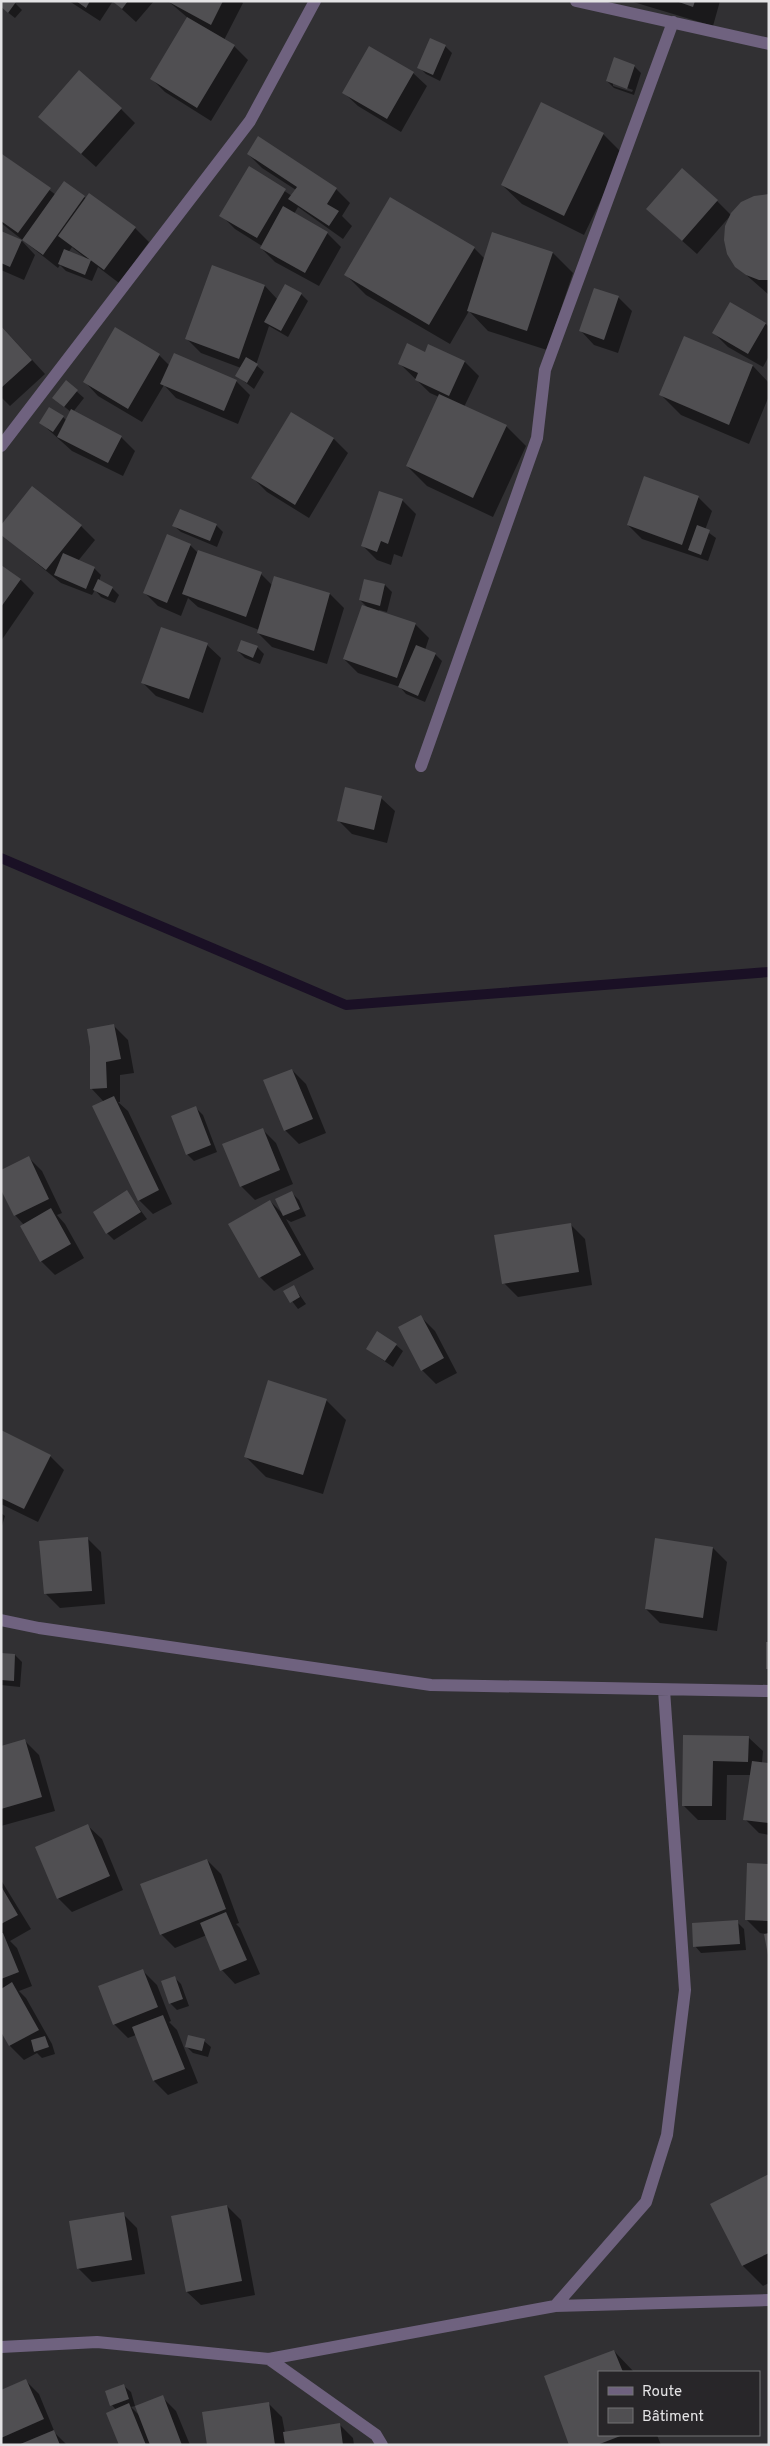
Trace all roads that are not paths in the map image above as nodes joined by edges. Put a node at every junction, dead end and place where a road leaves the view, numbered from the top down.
1 (315, 1) edge
2 (576, 1) edge
3 (673, 22) junction
4 (769, 44) edge
5 (1, 446) edge
6 (421, 766) dead end
7 (1, 1620) edge
8 (664, 1690) junction
9 (769, 1691) edge
10 (769, 2300) edge
11 (555, 2306) junction
12 (1, 2347) edge
13 (269, 2359) junction
14 (382, 2445) edge

1 - 5 street
2 - 3 street
3 - 4 street
3 - 6 street
7 - 8 street
8 - 9 street
8 - 11 street
10 - 11 street
11 - 13 street
12 - 13 street
13 - 14 street

